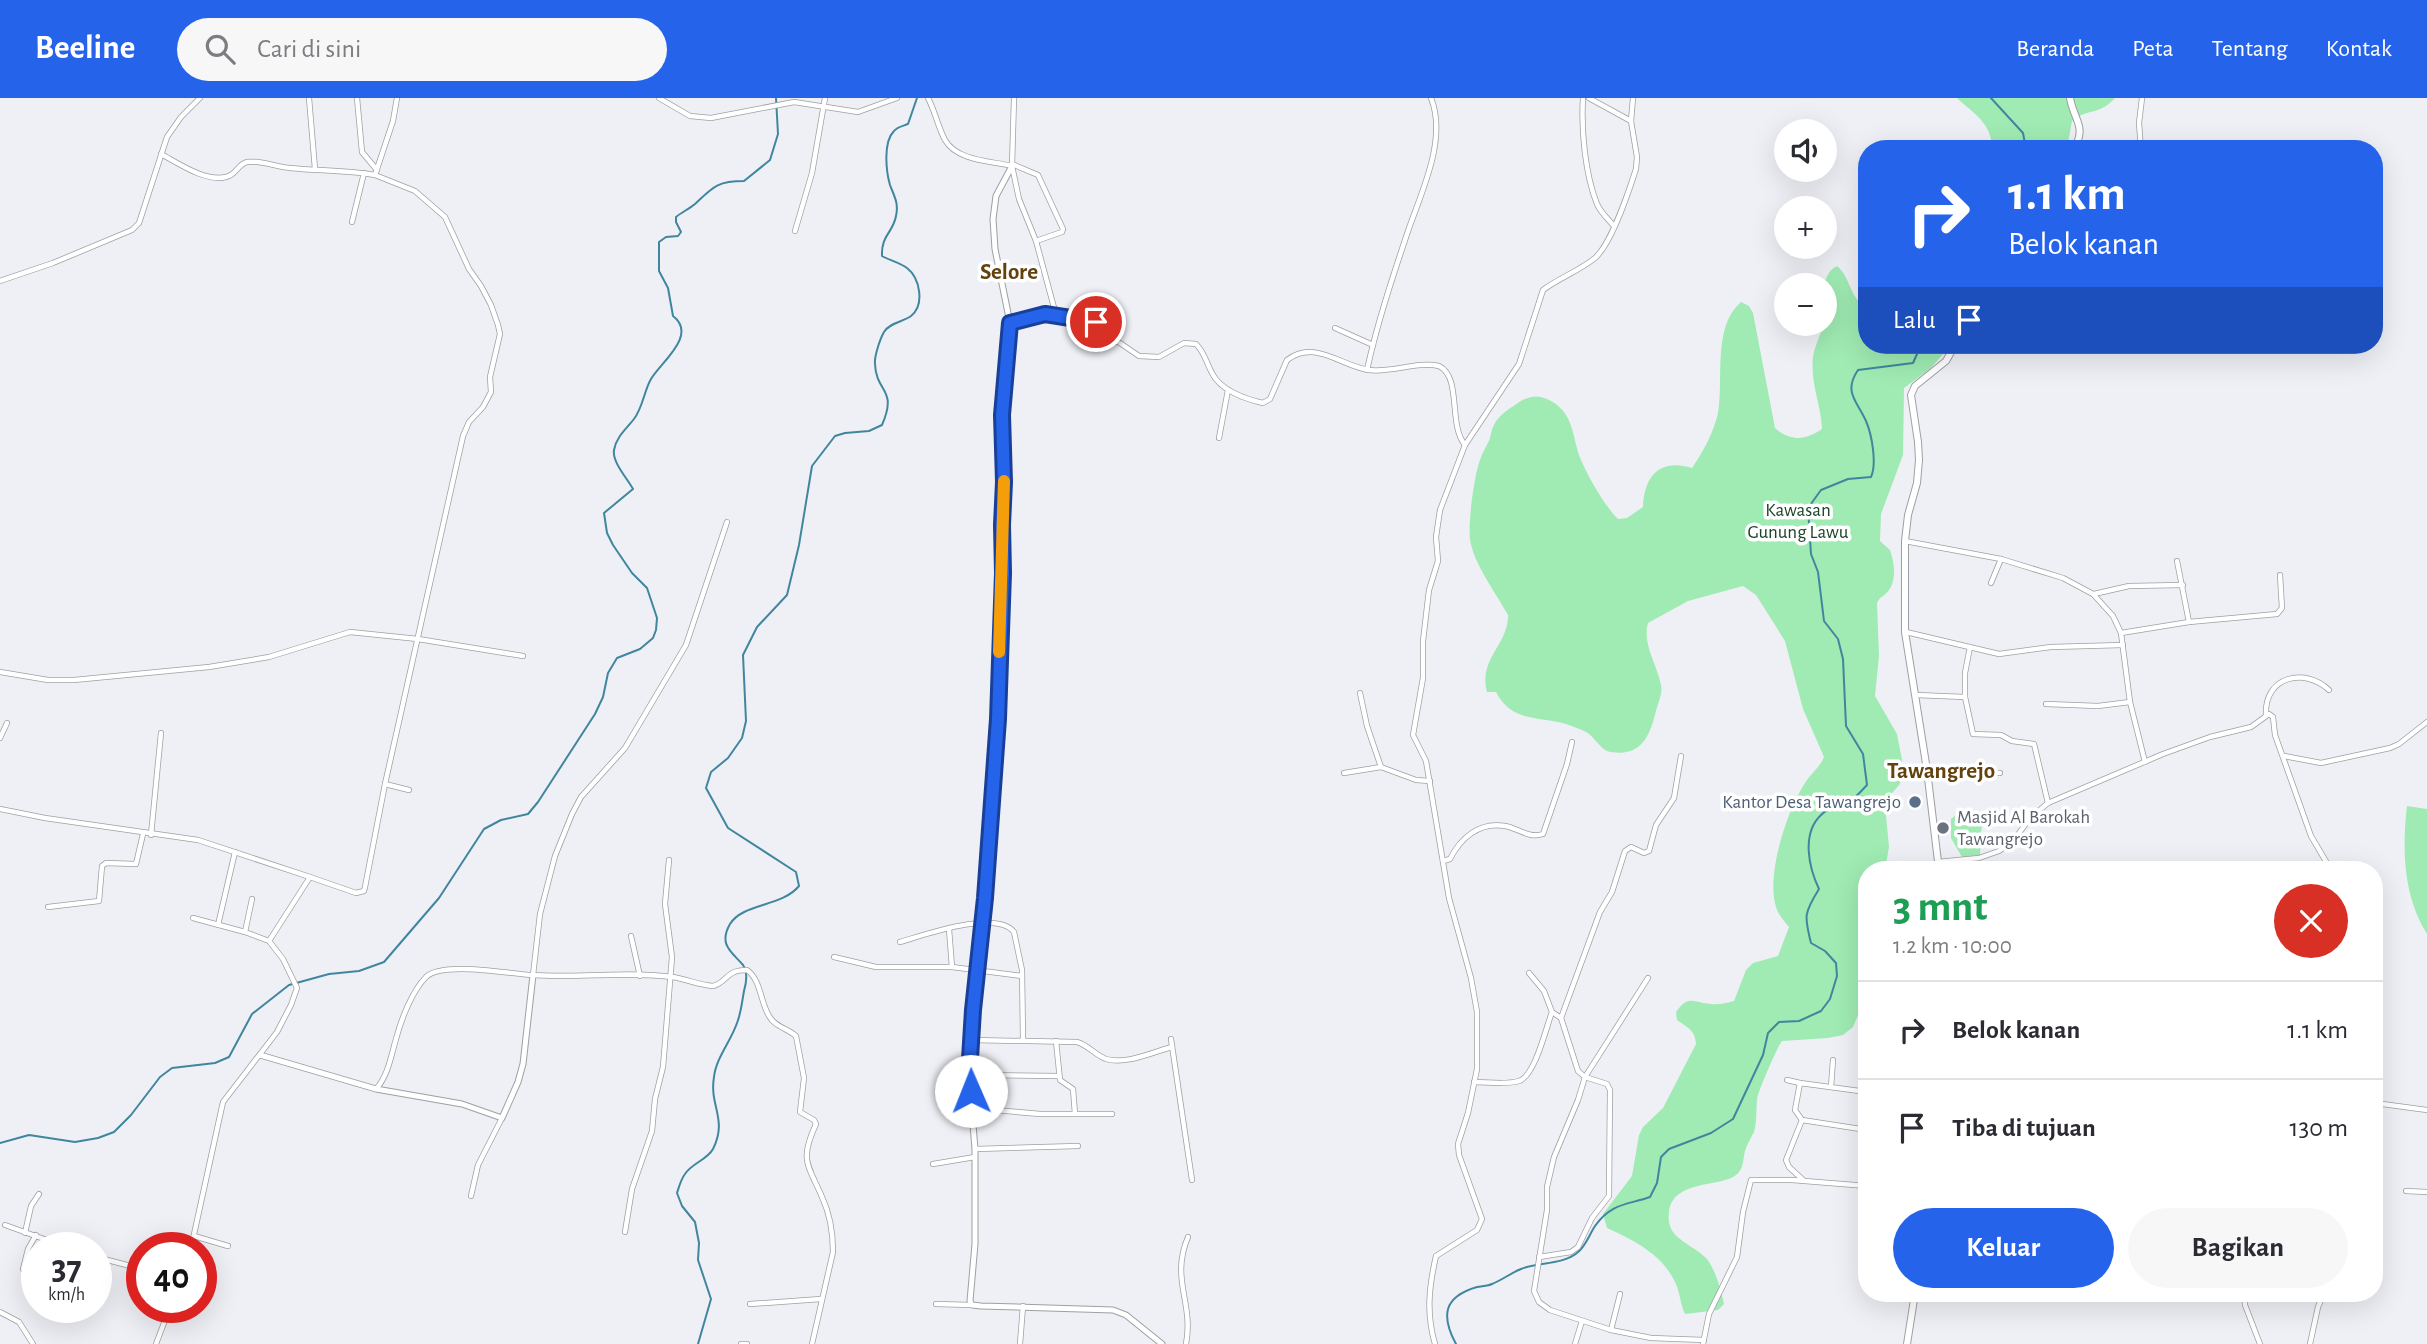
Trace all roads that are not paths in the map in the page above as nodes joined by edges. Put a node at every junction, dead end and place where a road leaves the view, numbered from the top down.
1 (200, 98) edge
2 (309, 98) edge
3 (357, 98) edge
4 (397, 98) edge
5 (659, 98) edge
6 (825, 98) edge
7 (897, 98) edge
8 (928, 98) edge
9 (1014, 98) edge
10 (1431, 98) edge
11 (1583, 98) edge
12 (1589, 98) edge
13 (1633, 98) edge
14 (2070, 98) edge
15 (2142, 98) edge
16 (823, 107) junction
17 (1631, 121) junction
18 (2079, 140) edge
19 (2140, 140) edge
20 (161, 154) junction
21 (1012, 165) junction
22 (315, 169) junction
23 (364, 173) junction
24 (376, 173) junction
25 (352, 222) dead end
26 (1614, 226) junction
27 (795, 230) dead end
28 (1036, 241) junction
29 (0, 282) edge
30 (1056, 315) junction
31 (1010, 323) junction
32 (1335, 328) dead end
33 (1373, 345) junction
34 (1950, 354) edge
35 (1367, 370) junction
36 (1228, 390) junction
37 (1219, 438) dead end
38 (1465, 445) junction
39 (727, 522) dead end
40 (1905, 541) junction
41 (2001, 559) junction
42 (2176, 561) dead end
43 (2280, 575) dead end
44 (1991, 583) dead end
45 (2183, 585) junction
46 (2093, 594) junction
47 (2189, 622) junction
48 (1905, 632) junction
49 (2121, 633) junction
50 (418, 639) junction
51 (2123, 645) junction
52 (1970, 646) junction
53 (523, 656) dead end
54 (0, 672) edge
55 (2329, 690) dead end
56 (1360, 693) dead end
57 (1916, 695) junction
58 (1965, 697) junction
59 (2130, 702) junction
60 (2046, 704) dead end
61 (2266, 715) junction
62 (2427, 722) edge
63 (7, 723) dead end
64 (161, 733) dead end
65 (0, 738) edge
66 (1572, 742) dead end
67 (1681, 756) dead end
68 (2283, 756) junction
69 (2145, 762) junction
70 (1381, 766) junction
71 (1927, 770) junction
72 (1344, 773) dead end
73 (2000, 773) dead end
74 (1430, 781) junction
75 (385, 784) junction
76 (409, 790) dead end
77 (2048, 803) junction
78 (0, 809) edge
79 (143, 834) junction
80 (151, 835) junction
81 (236, 852) junction
82 (668, 860) dead end
83 (1443, 861) junction
84 (1937, 861) edge
85 (1964, 861) edge
86 (2326, 861) edge
87 (310, 877) junction
88 (252, 899) dead end
89 (48, 907) dead end
90 (193, 918) dead end
91 (983, 921) junction
92 (218, 925) junction
93 (949, 929) junction
94 (245, 932) junction
95 (631, 936) dead end
96 (269, 941) junction
97 (900, 942) dead end
98 (834, 957) dead end
99 (951, 968) junction
100 (978, 970) junction
101 (1529, 973) dead end
102 (533, 975) junction
103 (640, 976) junction
104 (1022, 976) junction
105 (670, 977) junction
106 (1648, 978) dead end
107 (1552, 1012) junction
108 (1561, 1018) junction
109 (1171, 1039) dead end
110 (972, 1040) junction
111 (1023, 1040) junction
112 (1056, 1041) junction
113 (1172, 1047) junction
114 (260, 1055) junction
115 (1833, 1060) dead end
116 (969, 1075) junction
117 (1059, 1076) junction
118 (1585, 1077) junction
119 (1787, 1080) dead end
120 (1474, 1082) junction
121 (1800, 1083) junction
122 (1831, 1087) junction
123 (376, 1089) junction
124 (1858, 1091) edge
125 (2383, 1104) edge
126 (972, 1108) junction
127 (2427, 1110) edge
128 (1075, 1114) junction
129 (1112, 1114) dead end
130 (502, 1118) junction
131 (1802, 1120) junction
132 (1858, 1129) edge
133 (1078, 1146) dead end
134 (975, 1149) junction
135 (975, 1157) junction
136 (933, 1164) dead end
137 (1192, 1180) dead end
138 (1803, 1181) junction
139 (1858, 1185) edge
140 (2406, 1191) dead end
141 (2427, 1192) edge
142 (39, 1194) dead end
143 (471, 1196) dead end
144 (5, 1226) dead end
145 (22, 1232) edge
146 (25, 1232) edge
147 (195, 1232) edge
148 (625, 1232) dead end
149 (1188, 1237) dead end
150 (217, 1243) edge
151 (228, 1246) dead end
152 (1538, 1259) junction
153 (1620, 1294) dead end
154 (821, 1299) junction
155 (1914, 1302) edge
156 (2245, 1302) edge
157 (2320, 1302) edge
158 (750, 1304) dead end
159 (936, 1304) dead end
160 (972, 1305) junction
161 (1023, 1306) junction
162 (0, 1312) edge
163 (1581, 1321) junction
164 (164, 1323) edge
165 (1611, 1331) junction
166 (1703, 1342) edge
167 (33, 1344) edge
168 (156, 1344) edge
169 (741, 1344) edge
170 (747, 1344) edge
171 (812, 1344) edge
172 (1020, 1344) edge
173 (1162, 1344) edge
174 (1186, 1344) edge
175 (1435, 1344) edge
176 (1575, 1344) edge
177 (1907, 1344) edge
178 (2260, 1344) edge
179 (2310, 1344) edge

1 - 20 street
2 - 22 street
3 - 24 street
4 - 24 street
5 - 16 street
6 - 16 street
7 - 16 street
8 - 21 street
9 - 21 street
10 - 33 street
11 - 26 street
12 - 17 street
13 - 17 street
14 - 18 main road
15 - 19 street
16 - 27 street
17 - 26 street
20 - 22 street
20 - 29 street
21 - 28 street
21 - 28 street
21 - 31 street
22 - 23 street
23 - 24 street
23 - 25 street
24 - 50 street
26 - 38 street
28 - 30 street
30 - 31 street
30 - 36 street
31 - 91 street
32 - 33 street
33 - 35 street
34 - 40 main road
35 - 36 street
35 - 38 street
36 - 37 street
38 - 74 street
39 - 102 street
40 - 41 street
40 - 48 main road
41 - 44 street
41 - 46 street
42 - 45 street
43 - 47 street
45 - 46 street
45 - 47 street
46 - 49 street
47 - 49 street
48 - 52 street
48 - 57 main road
49 - 51 street
50 - 53 street
50 - 54 street
50 - 75 street
51 - 52 street
51 - 59 street
52 - 58 street
55 - 61 street
56 - 70 street
57 - 58 street
57 - 71 main road
58 - 77 street
59 - 60 street
59 - 69 street
61 - 68 street
61 - 69 street
62 - 68 street
63 - 65 street
64 - 80 street
66 - 83 street
67 - 108 street
68 - 86 street
69 - 77 street
70 - 72 street
70 - 74 street
71 - 73 street
71 - 84 main road
74 - 83 street
75 - 76 street
75 - 87 street
77 - 85 street
78 - 79 street
79 - 80 street
79 - 89 street
80 - 81 street
81 - 87 street
81 - 92 street
82 - 105 street
83 - 120 street
87 - 96 street
88 - 94 street
90 - 92 street
91 - 93 street
91 - 100 street
91 - 104 street
92 - 94 street
93 - 97 street
93 - 99 street
94 - 96 street
95 - 103 street
96 - 114 street
98 - 99 street
99 - 100 street
100 - 104 street
100 - 110 street
101 - 107 street
102 - 103 street
102 - 123 street
102 - 130 street
103 - 105 street
104 - 111 street
105 - 148 street
105 - 154 street
106 - 118 street
107 - 108 street
107 - 120 street
108 - 118 street
109 - 113 street
110 - 111 street
110 - 116 street
111 - 112 street
112 - 113 street
112 - 117 street
113 - 137 street
114 - 123 street
114 - 147 street
115 - 122 street
116 - 117 street
116 - 126 street
117 - 128 street
118 - 152 street
118 - 152 street
119 - 121 street
120 - 175 street
121 - 122 street
121 - 131 street
122 - 124 street
123 - 130 street
125 - 127 street
126 - 128 street
126 - 134 street
128 - 129 street
130 - 143 street
131 - 132 street
131 - 138 street
133 - 134 street
134 - 135 street
135 - 136 street
135 - 160 street
138 - 139 street
138 - 166 street
140 - 141 street
142 - 146 street
144 - 145 street
149 - 174 street
150 - 151 street
152 - 163 street
153 - 165 street
154 - 158 street
154 - 171 street
155 - 177 main road
156 - 178 street
157 - 179 street
159 - 160 street
160 - 161 street
161 - 172 street
161 - 173 street
162 - 167 street
163 - 165 street
163 - 176 street
164 - 168 street
165 - 166 street
169 - 170 street

